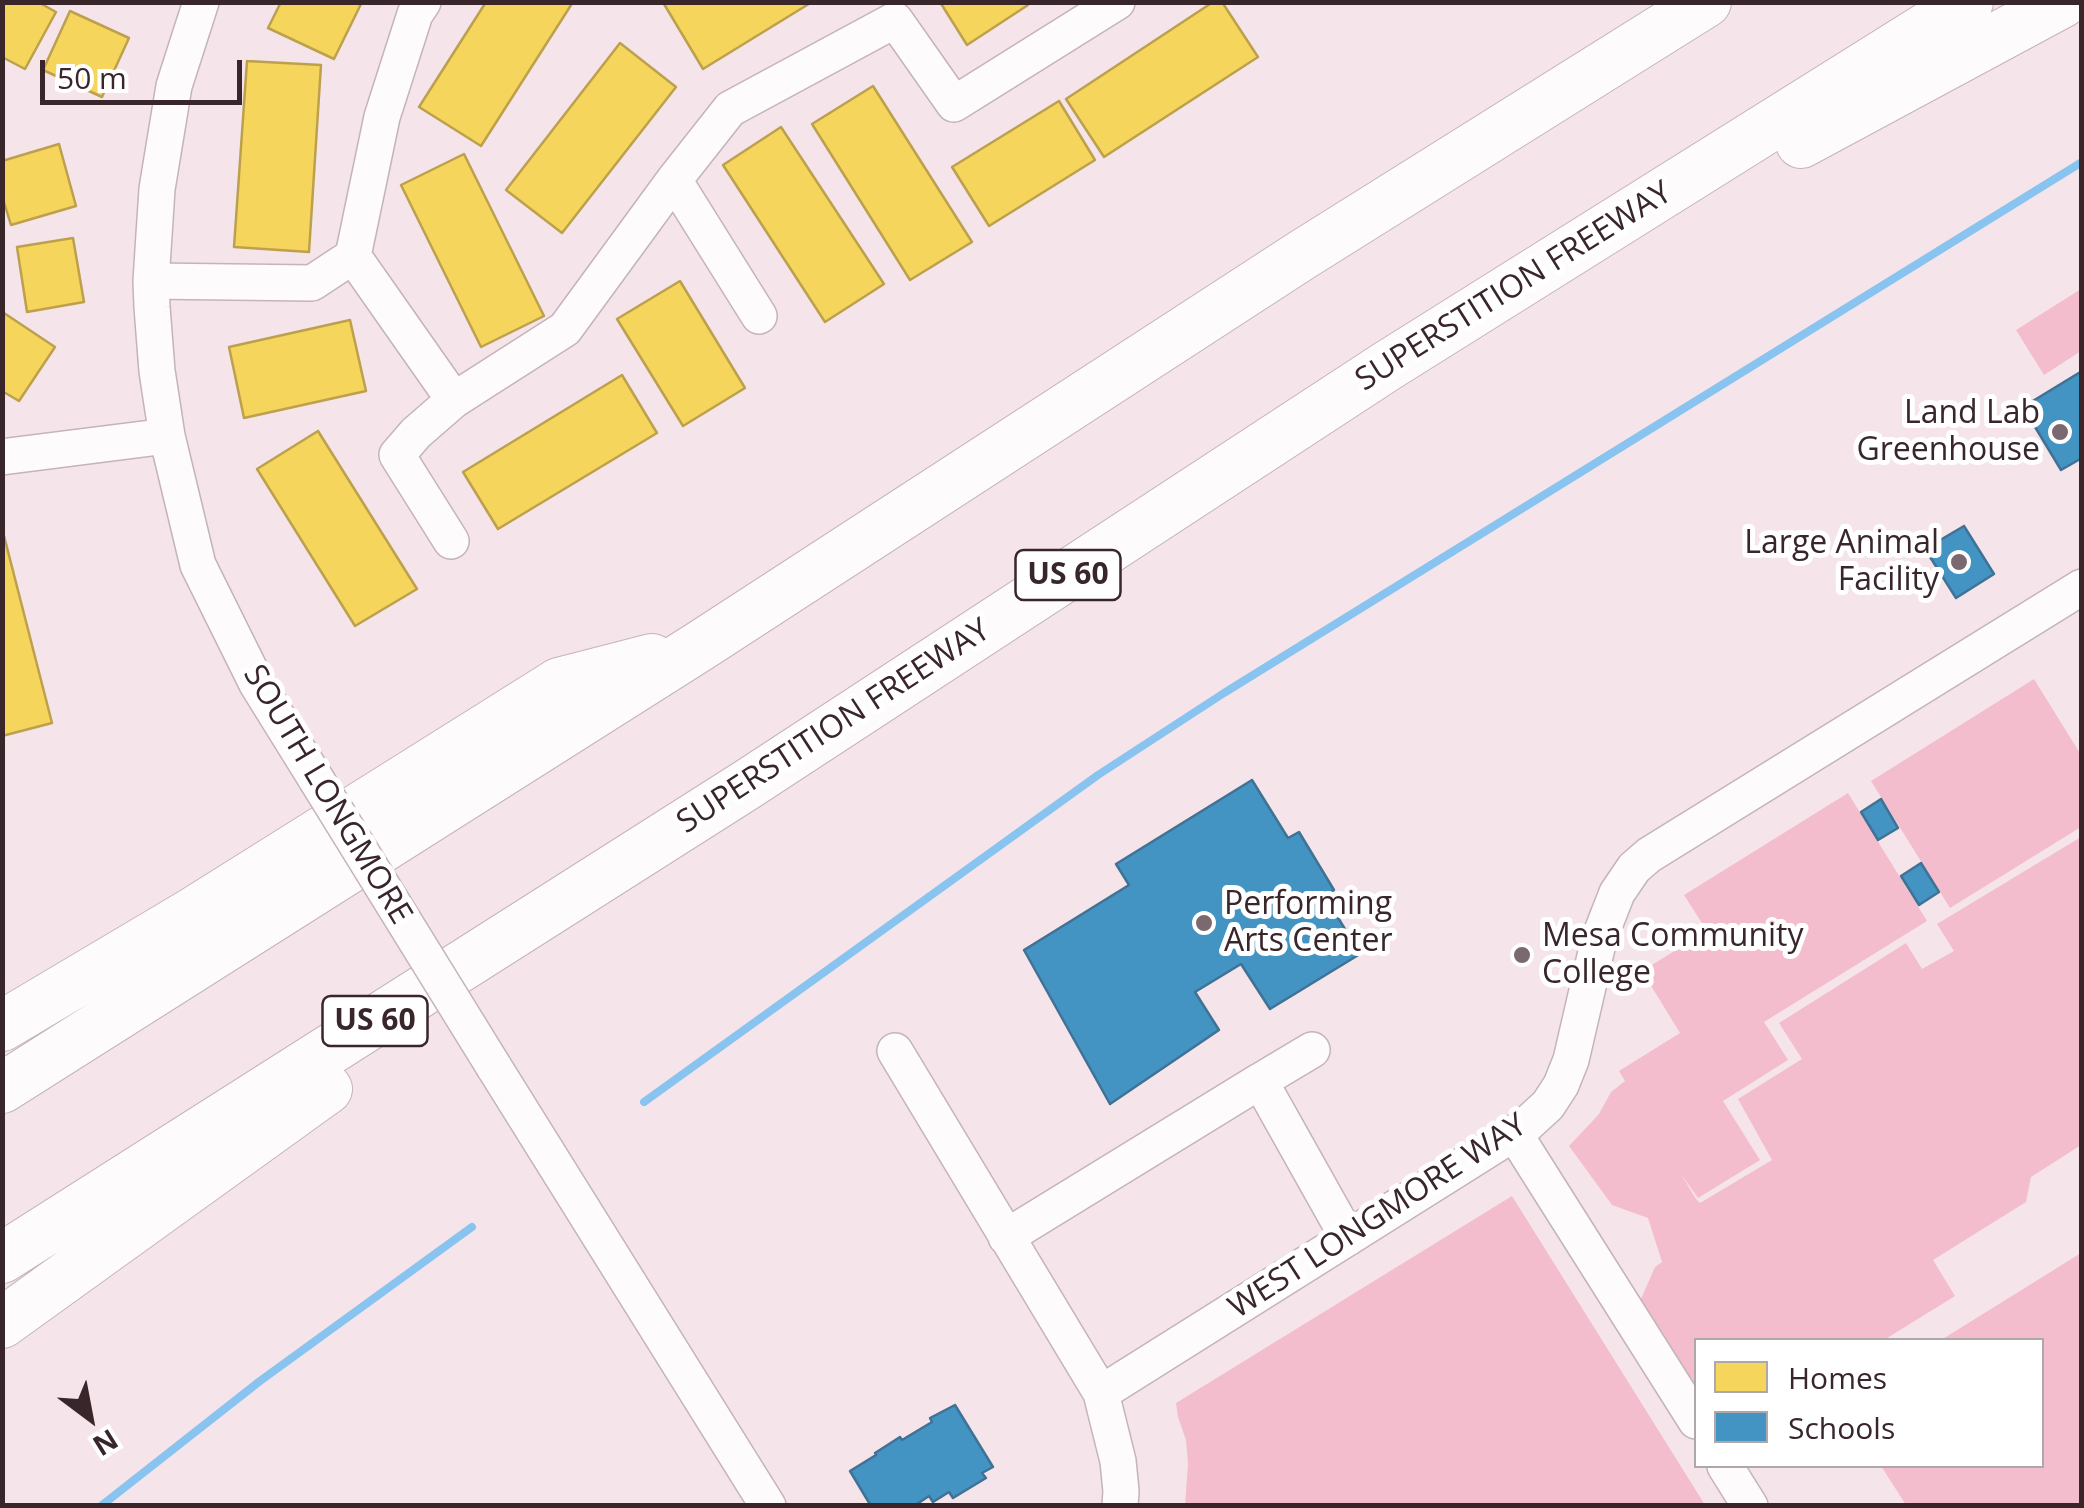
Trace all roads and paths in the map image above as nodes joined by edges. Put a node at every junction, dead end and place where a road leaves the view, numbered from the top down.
1 (422, 2) edge
2 (1116, 2) edge
3 (1681, 2) edge
4 (1706, 2) edge
5 (1968, 2) edge
6 (2062, 2) edge
7 (193, 5) edge
8 (1076, 13) edge
9 (674, 180) junction
10 (1302, 255) junction
11 (353, 256) junction
12 (152, 281) junction
13 (759, 316) dead end
14 (1387, 366) junction
15 (454, 400) junction
16 (167, 436) junction
17 (2, 457) edge
18 (451, 541) dead end
19 (2082, 588) edge
20 (700, 646) junction
21 (748, 784) junction
22 (2, 1026) edge
23 (1312, 1050) dead end
24 (895, 1052) dead end
25 (1260, 1081) junction
26 (2, 1088) edge
27 (1514, 1133) junction
28 (1006, 1236) junction
29 (1348, 1238) junction
30 (2, 1258) edge
31 (2, 1324) edge
32 (1101, 1393) junction
33 (1694, 1418) edge
34 (1726, 1468) edge
35 (768, 1506) edge
36 (1120, 1506) edge
37 (1750, 1506) edge

1 - 11 street
2 - 8 street
3 - 10 highway
4 - 10 highway
5 - 14 highway, SUPERSTITION FREEWAY / US 60
6 - 14 highway
7 - 12 street, SOUTH LONGMORE
8 - 9 street
9 - 13 street
9 - 15 street
10 - 20 highway
11 - 12 street
11 - 15 street
12 - 16 street, SOUTH LONGMORE
14 - 21 highway, SUPERSTITION FREEWAY / US 60
15 - 18 street
16 - 17 street
16 - 35 street, SOUTH LONGMORE, bridge
19 - 27 street, WEST LONGMORE WAY
20 - 22 highway
20 - 26 highway
21 - 30 highway, SUPERSTITION FREEWAY / US 60
21 - 31 highway
23 - 25 street
24 - 28 street
25 - 28 street
25 - 29 street
27 - 29 street, WEST LONGMORE WAY
27 - 33 street
28 - 32 street
29 - 32 street, WEST LONGMORE WAY
32 - 36 street
34 - 37 street

